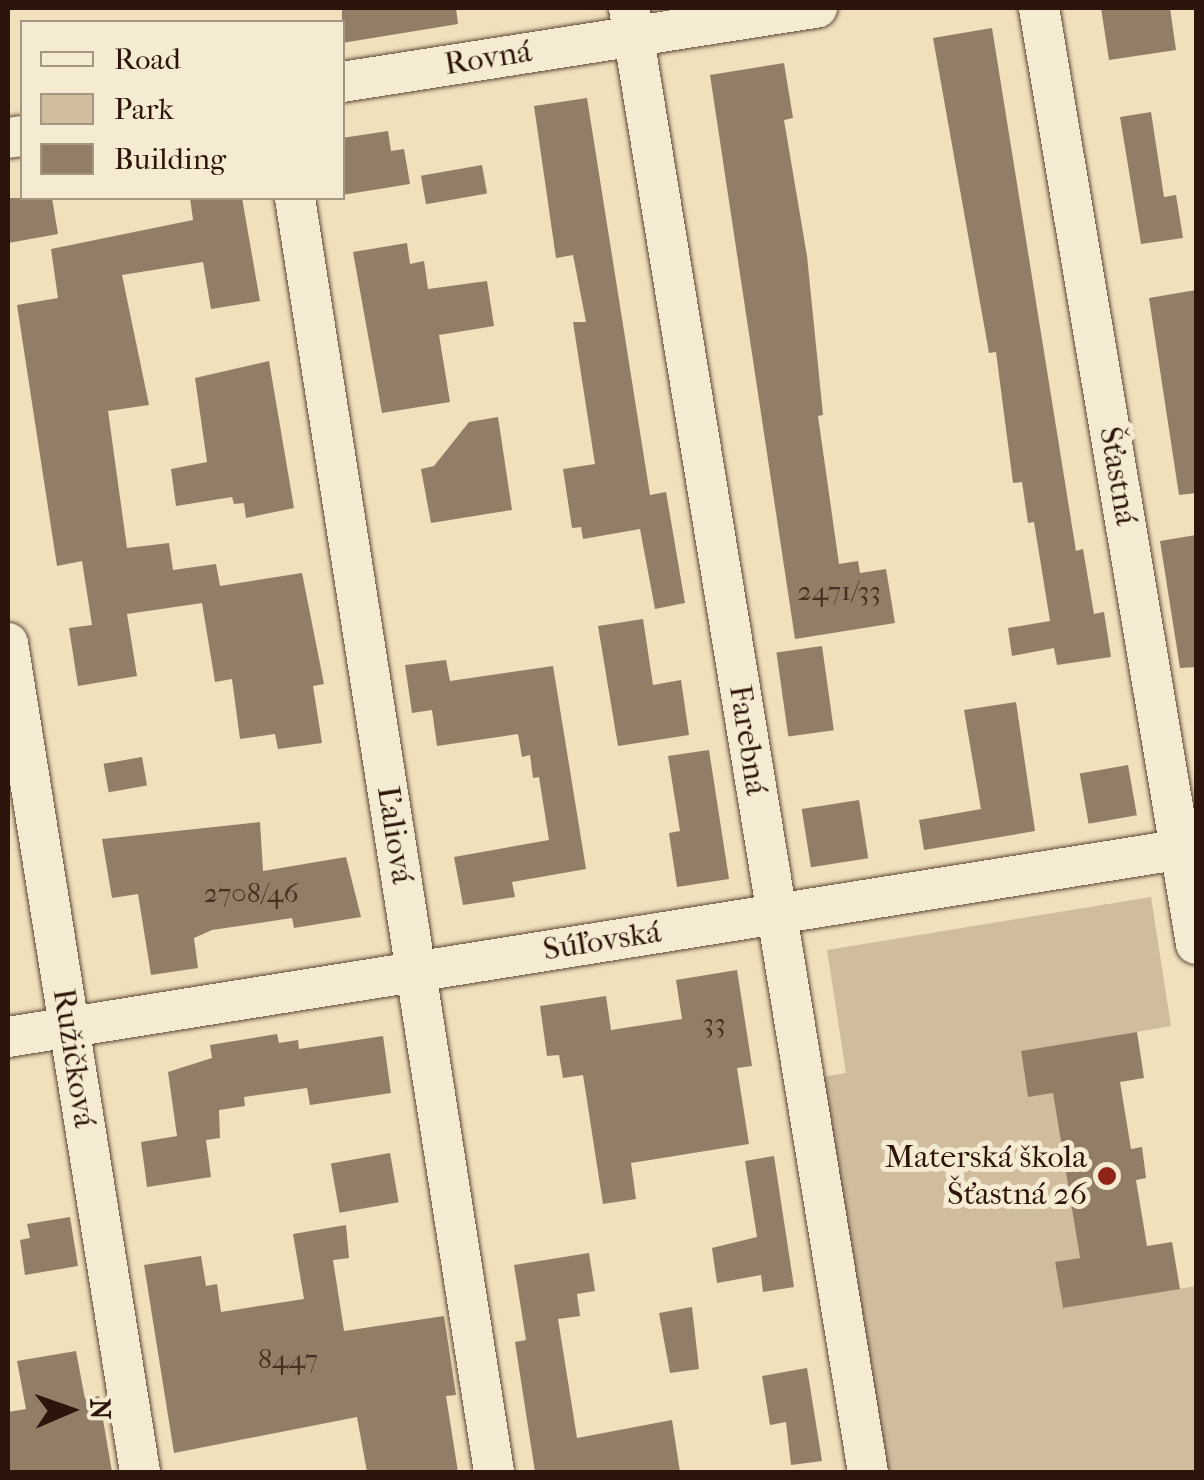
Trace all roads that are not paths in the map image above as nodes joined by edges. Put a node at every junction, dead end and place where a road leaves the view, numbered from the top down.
1 (817, 8) edge
2 (1039, 8) edge
3 (631, 21) edge
4 (345, 81) edge
5 (295, 200) edge
6 (8, 643) edge
7 (1188, 860) edge
8 (776, 912) junction
9 (1196, 944) edge
10 (416, 972) junction
11 (69, 1027) junction
12 (8, 1037) edge
13 (140, 1472) edge
14 (494, 1472) edge
15 (868, 1472) edge

1 - 3 street
2 - 7 street, Šťastná
3 - 4 street, Rovná
3 - 8 street, Farebná
5 - 10 street, Ľaliová
6 - 11 street, Ružičková
7 - 8 street, Súľovská
7 - 9 street, Šťastná
8 - 10 street, Súľovská
8 - 15 street, Farebná
10 - 11 street, Súľovská
10 - 14 street, Ľaliová
11 - 12 street, Súľovská
11 - 13 street, Ružičková

